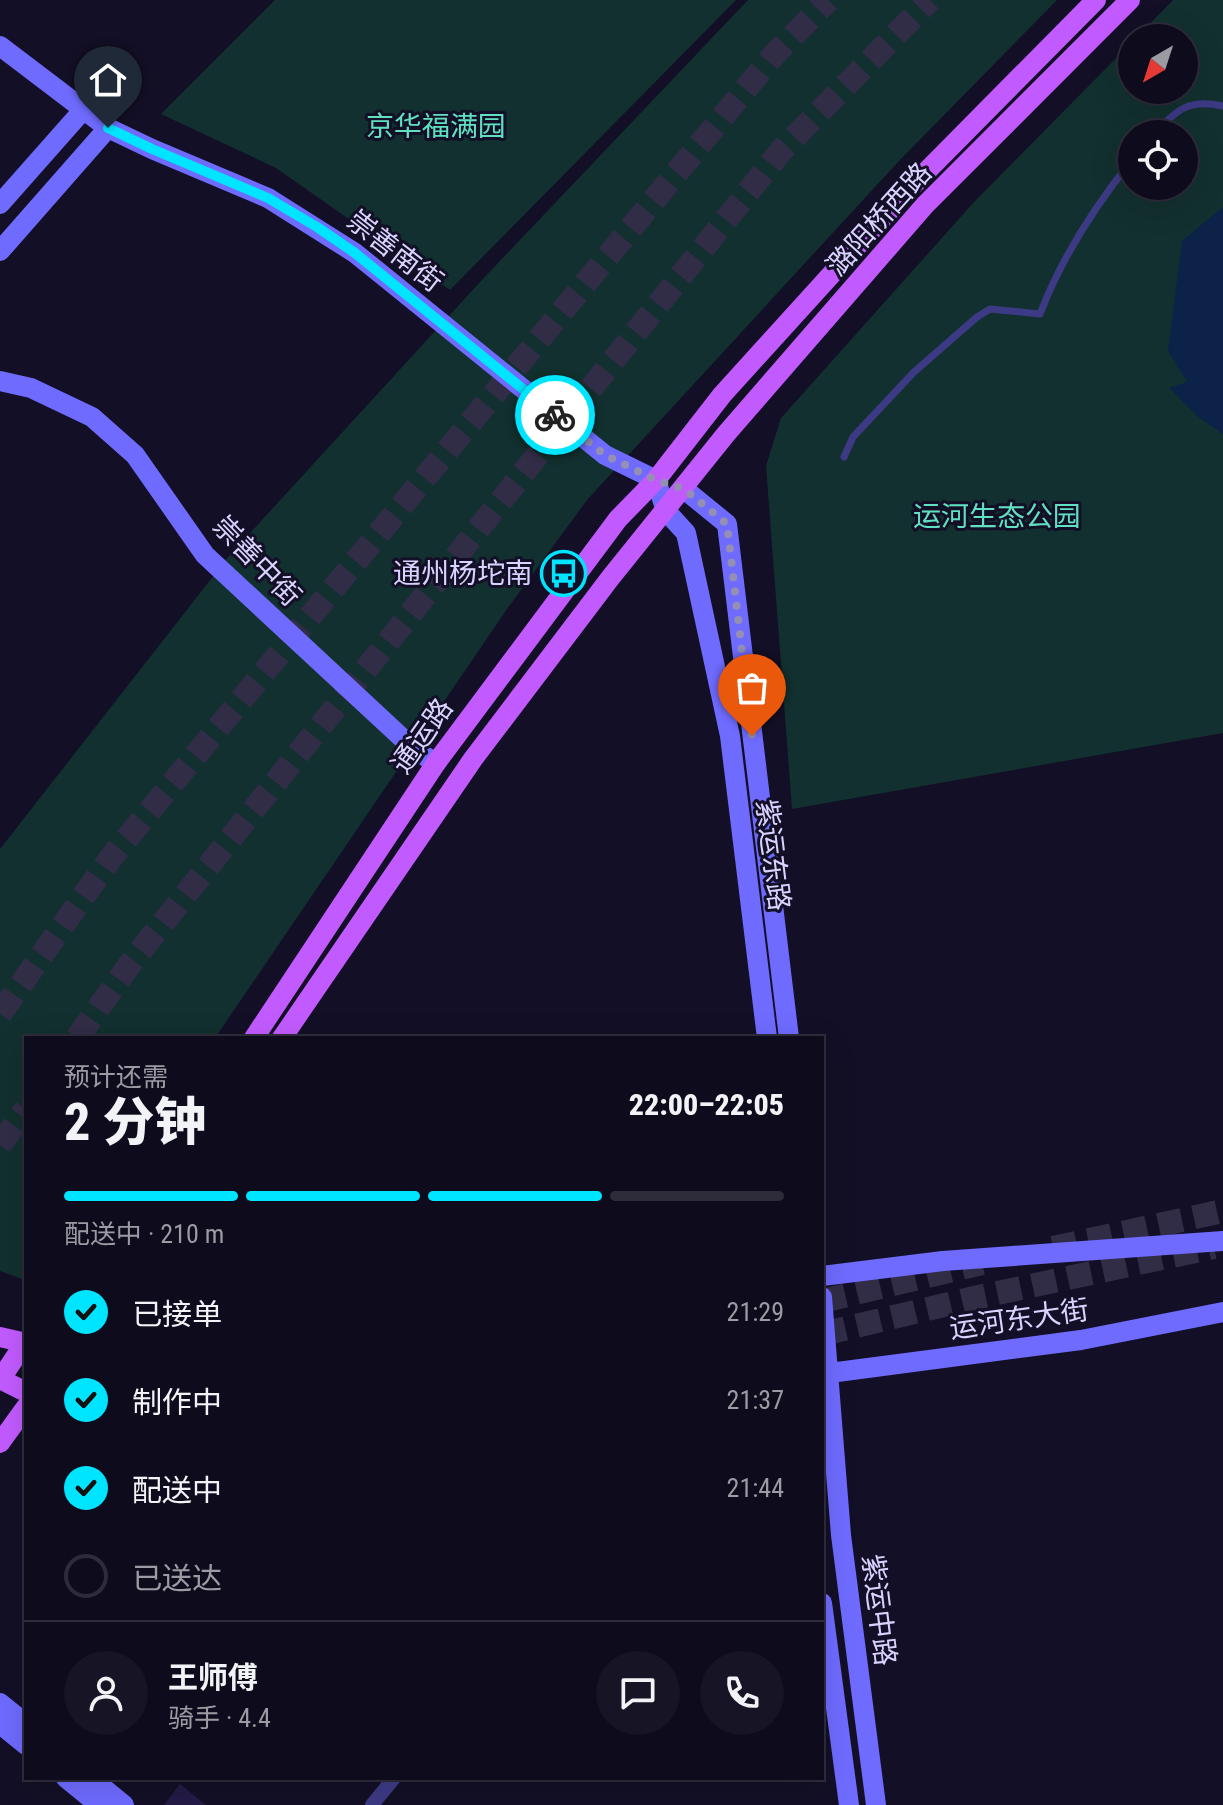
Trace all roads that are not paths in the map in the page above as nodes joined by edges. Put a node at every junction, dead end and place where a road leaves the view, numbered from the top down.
1 (1096, 0) edge
2 (1130, 0) edge
3 (0, 46) edge
4 (1223, 106) edge
5 (84, 109) junction
6 (1167, 120) edge
7 (108, 128) junction
8 (1118, 177) edge
9 (0, 204) edge
10 (0, 251) edge
11 (0, 381) edge
12 (844, 457) dead end
13 (656, 480) junction
14 (684, 489) junction
15 (666, 511) junction
16 (436, 763) junction
17 (255, 1036) edge
18 (283, 1036) edge
19 (767, 1036) edge
20 (789, 1036) edge
21 (1223, 1241) edge
22 (824, 1276) edge
23 (1223, 1312) edge
24 (824, 1335) edge
25 (0, 1337) edge
26 (24, 1343) edge
27 (24, 1346) edge
28 (826, 1373) edge
29 (0, 1380) edge
30 (24, 1391) edge
31 (24, 1410) edge
32 (0, 1443) edge
33 (824, 1618) edge
34 (0, 1703) edge
35 (24, 1722) edge
36 (0, 1724) edge
37 (24, 1743) edge
38 (68, 1780) edge
39 (93, 1780) edge
40 (392, 1780) edge
41 (99, 1805) edge
42 (124, 1805) edge
43 (372, 1805) edge
44 (849, 1805) edge
45 (876, 1805) edge

1 - 13 main road, 潞阳桥西路
2 - 14 main road, 潞阳桥西路
3 - 5 main road, 崇善南街
4 - 6 lane
5 - 7 main road, 崇善南街
5 - 9 main road
7 - 10 main road
7 - 13 main road, 崇善南街
8 - 12 lane
11 - 16 main road, 崇善中街
13 - 14 main road, 紫运东路
13 - 15 main road, 紫运东路
13 - 16 main road, 通运路
14 - 15 main road, 通运路
14 - 20 main road, 紫运东路
15 - 18 main road, 通运路
15 - 19 main road, 紫运东路
16 - 17 main road, 通运路
21 - 22 main road
23 - 28 main road, 运河东大街
24 - 28 main road
25 - 26 main road
27 - 29 main road
28 - 45 main road, 紫运中路
29 - 30 main road
31 - 32 main road
33 - 44 main road, 紫运中路
34 - 35 main road
36 - 37 main road
38 - 41 main road
39 - 42 main road
40 - 43 street

